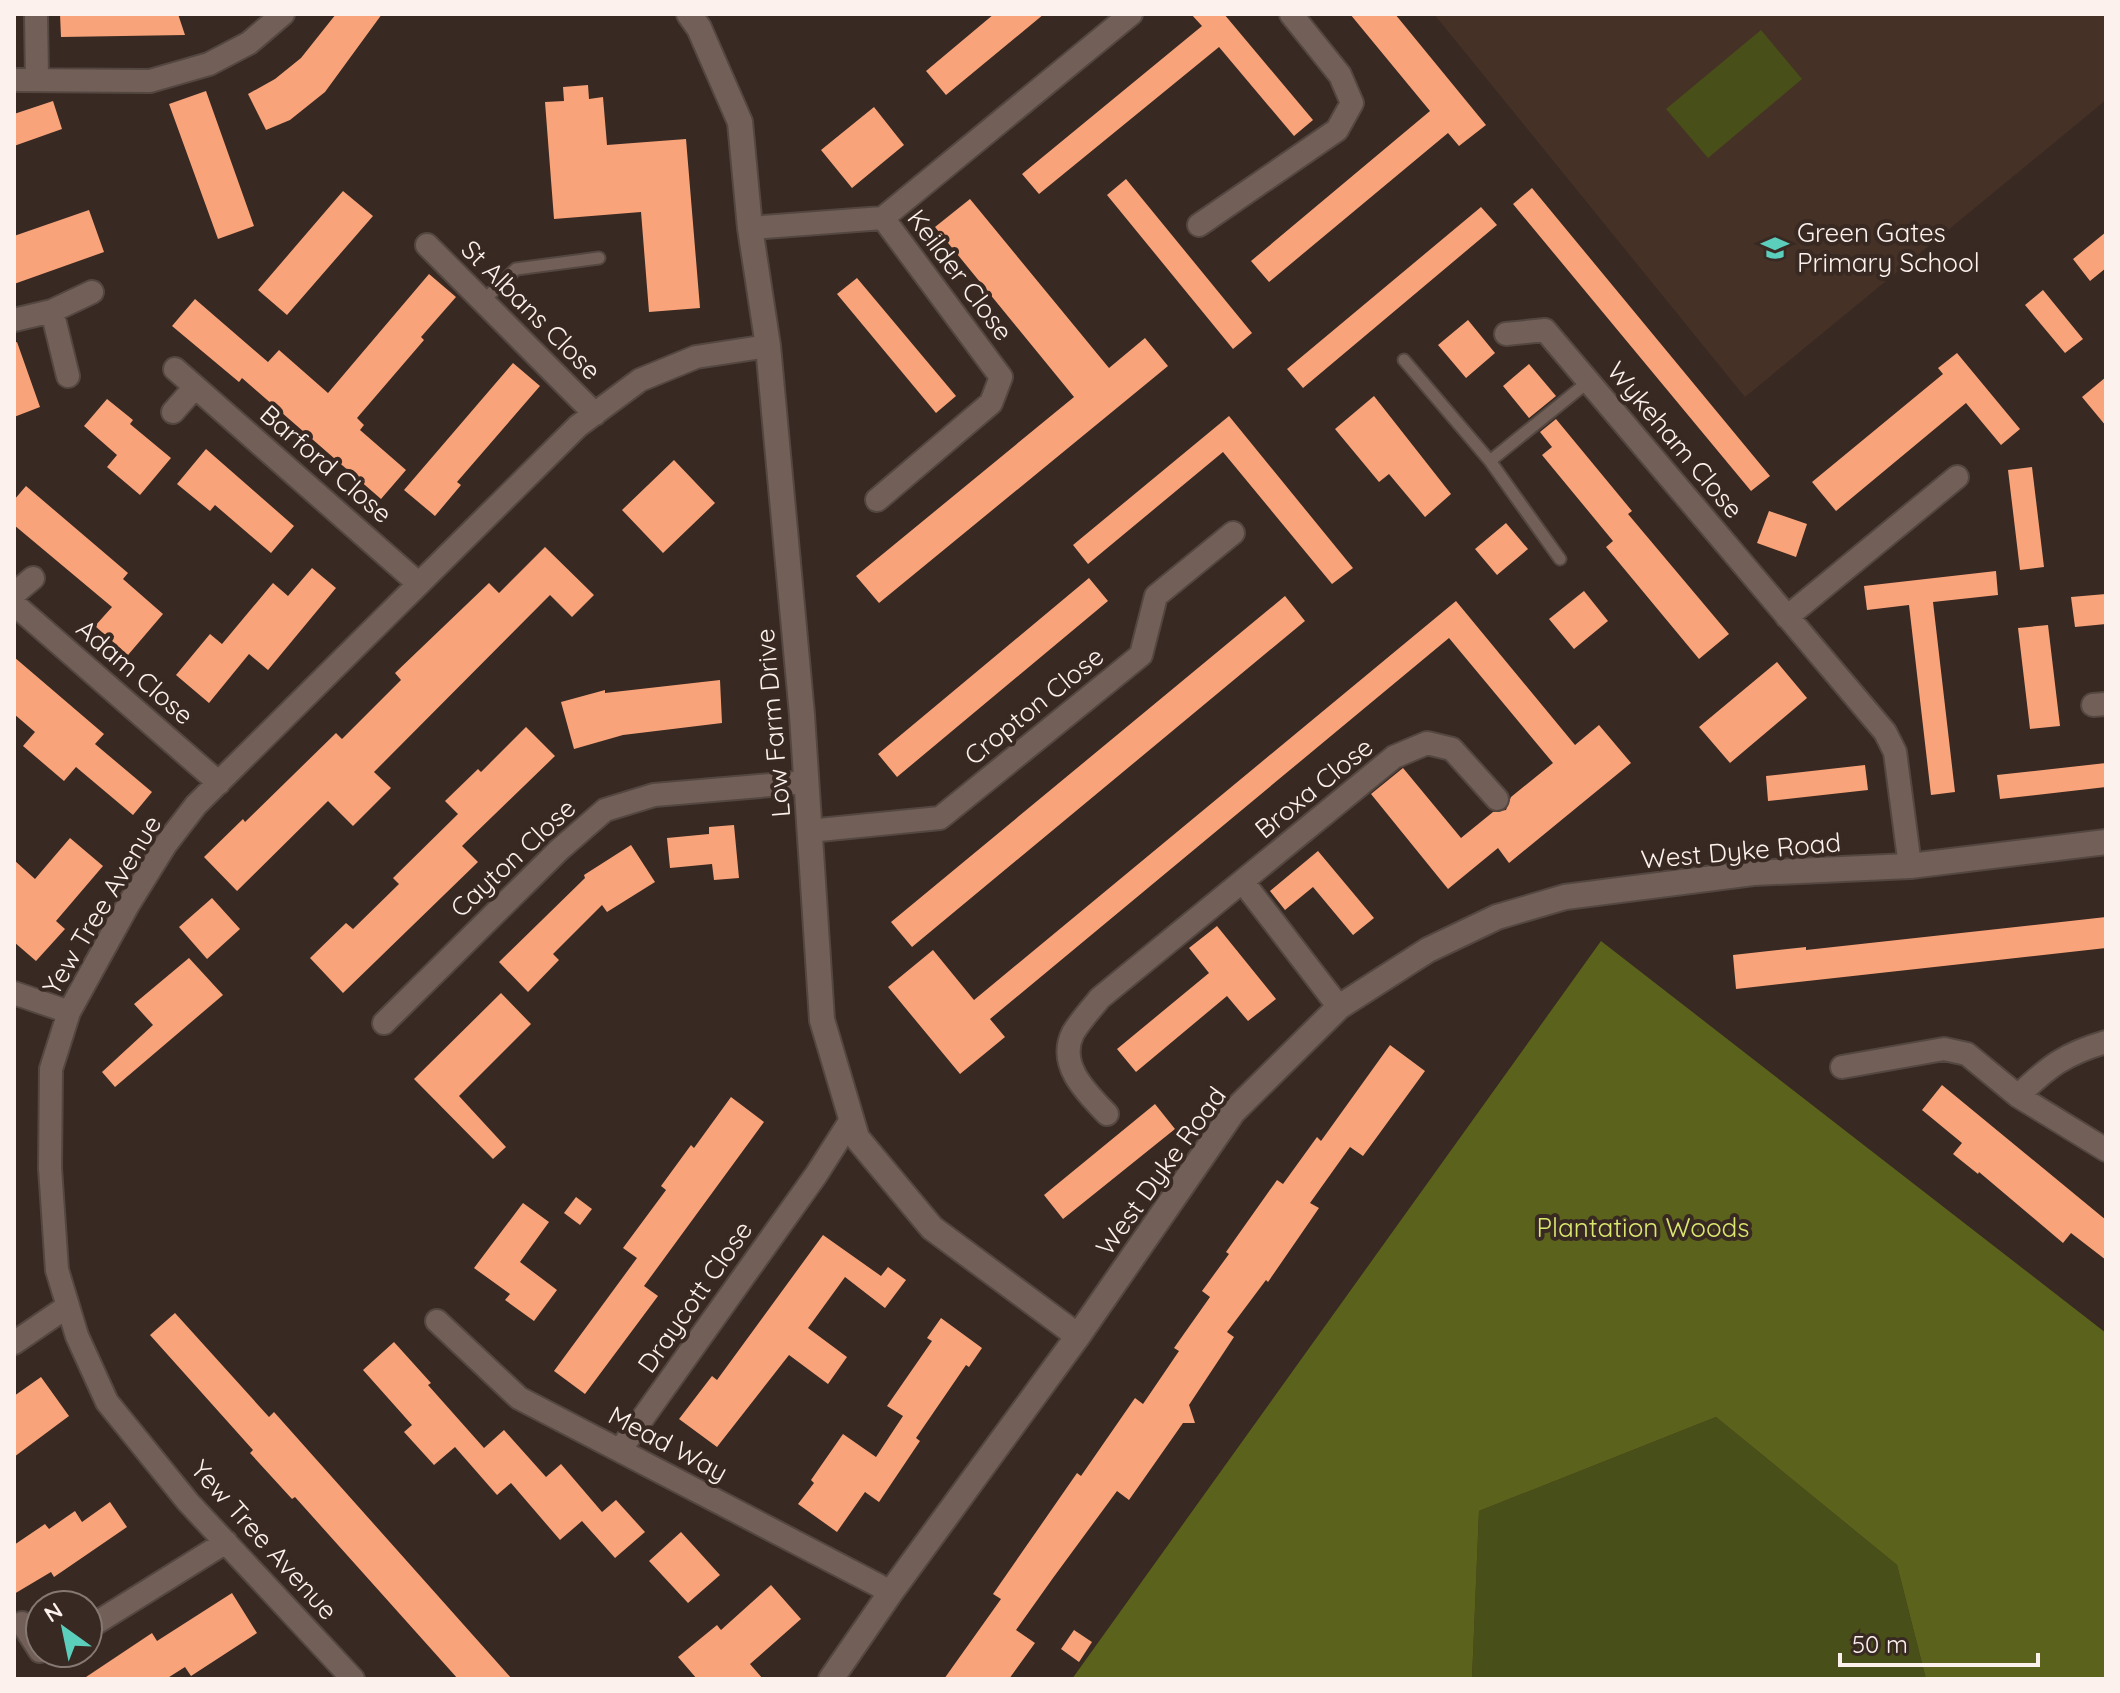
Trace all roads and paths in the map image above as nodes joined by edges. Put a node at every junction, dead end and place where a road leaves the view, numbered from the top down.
1 (36, 14) edge
2 (283, 14) edge
3 (689, 14) edge
4 (1131, 14) edge
5 (1291, 14) edge
6 (14, 80) edge
7 (37, 80) junction
8 (883, 218) junction
9 (1199, 225) dead end
10 (750, 228) junction
11 (427, 245) dead end
12 (599, 258) dead end
13 (92, 292) dead end
14 (483, 301) junction
15 (52, 311) junction
16 (14, 320) edge
17 (1506, 334) dead end
18 (768, 346) junction
19 (1404, 360) dead end
20 (175, 369) dead end
21 (68, 376) dead end
22 (1589, 381) junction
23 (195, 387) junction
24 (173, 412) dead end
25 (595, 414) junction
26 (1490, 461) junction
27 (1957, 477) dead end
28 (877, 500) dead end
29 (1233, 533) dead end
30 (1560, 559) dead end
31 (33, 578) dead end
32 (419, 584) junction
33 (14, 594) edge
34 (14, 604) edge
35 (1787, 617) junction
36 (806, 782) junction
37 (219, 783) junction
38 (1497, 799) dead end
39 (809, 831) junction
40 (2106, 842) edge
41 (1910, 866) junction
42 (1243, 882) junction
43 (14, 993) edge
44 (1339, 1007) junction
45 (69, 1012) junction
46 (384, 1023) dead end
47 (2106, 1042) edge
48 (1842, 1067) dead end
49 (2018, 1096) junction
50 (1107, 1114) dead end
51 (851, 1120) junction
52 (2106, 1150) edge
53 (68, 1306) junction
54 (437, 1321) dead end
55 (1078, 1336) junction
56 (14, 1343) edge
57 (620, 1450) junction
58 (226, 1542) junction
59 (891, 1592) junction
60 (104, 1618) edge
61 (22, 1623) dead end
62 (24, 1627) edge
63 (353, 1679) edge
64 (831, 1679) edge

1 - 7 street
2 - 7 street
3 - 10 street, Low Farm Drive
4 - 8 street, Keilder Close
5 - 9 street
6 - 7 street
8 - 10 street, Keilder Close
8 - 28 street, Keilder Close
10 - 18 street, Low Farm Drive
11 - 14 street, St Albans Close
12 - 14 lane
13 - 15 street
14 - 25 street, St Albans Close
15 - 16 street
15 - 21 street
17 - 22 street, Wykeham Close
18 - 25 street, Yew Tree Avenue
18 - 36 street, Low Farm Drive
19 - 26 lane
20 - 23 street, Barford Close
22 - 26 lane
22 - 35 street, Wykeham Close
23 - 24 street
23 - 32 street, Barford Close
25 - 32 street, Yew Tree Avenue
26 - 30 lane
27 - 35 street
29 - 39 street, Cropton Close
31 - 33 street
32 - 37 street, Yew Tree Avenue
34 - 37 street, Adam Close
35 - 41 street, Wykeham Close
36 - 39 street, Low Farm Drive
36 - 46 street, Cayton Close
37 - 45 street, Yew Tree Avenue
38 - 42 street, Broxa Close
39 - 51 street, Low Farm Drive
40 - 41 street, West Dyke Road
41 - 44 street, West Dyke Road
42 - 44 street
42 - 50 street, Broxa Close
43 - 45 street
44 - 55 street, West Dyke Road
45 - 53 street, Yew Tree Avenue
47 - 49 street
48 - 49 street
49 - 52 street
51 - 55 street, Low Farm Drive
51 - 57 street, Draycott Close
53 - 56 street
53 - 58 street, Yew Tree Avenue
54 - 57 street, Mead Way
55 - 59 street, West Dyke Road
57 - 59 street, Mead Way
58 - 60 street
58 - 63 street, Yew Tree Avenue
59 - 64 street, West Dyke Road
61 - 62 street

